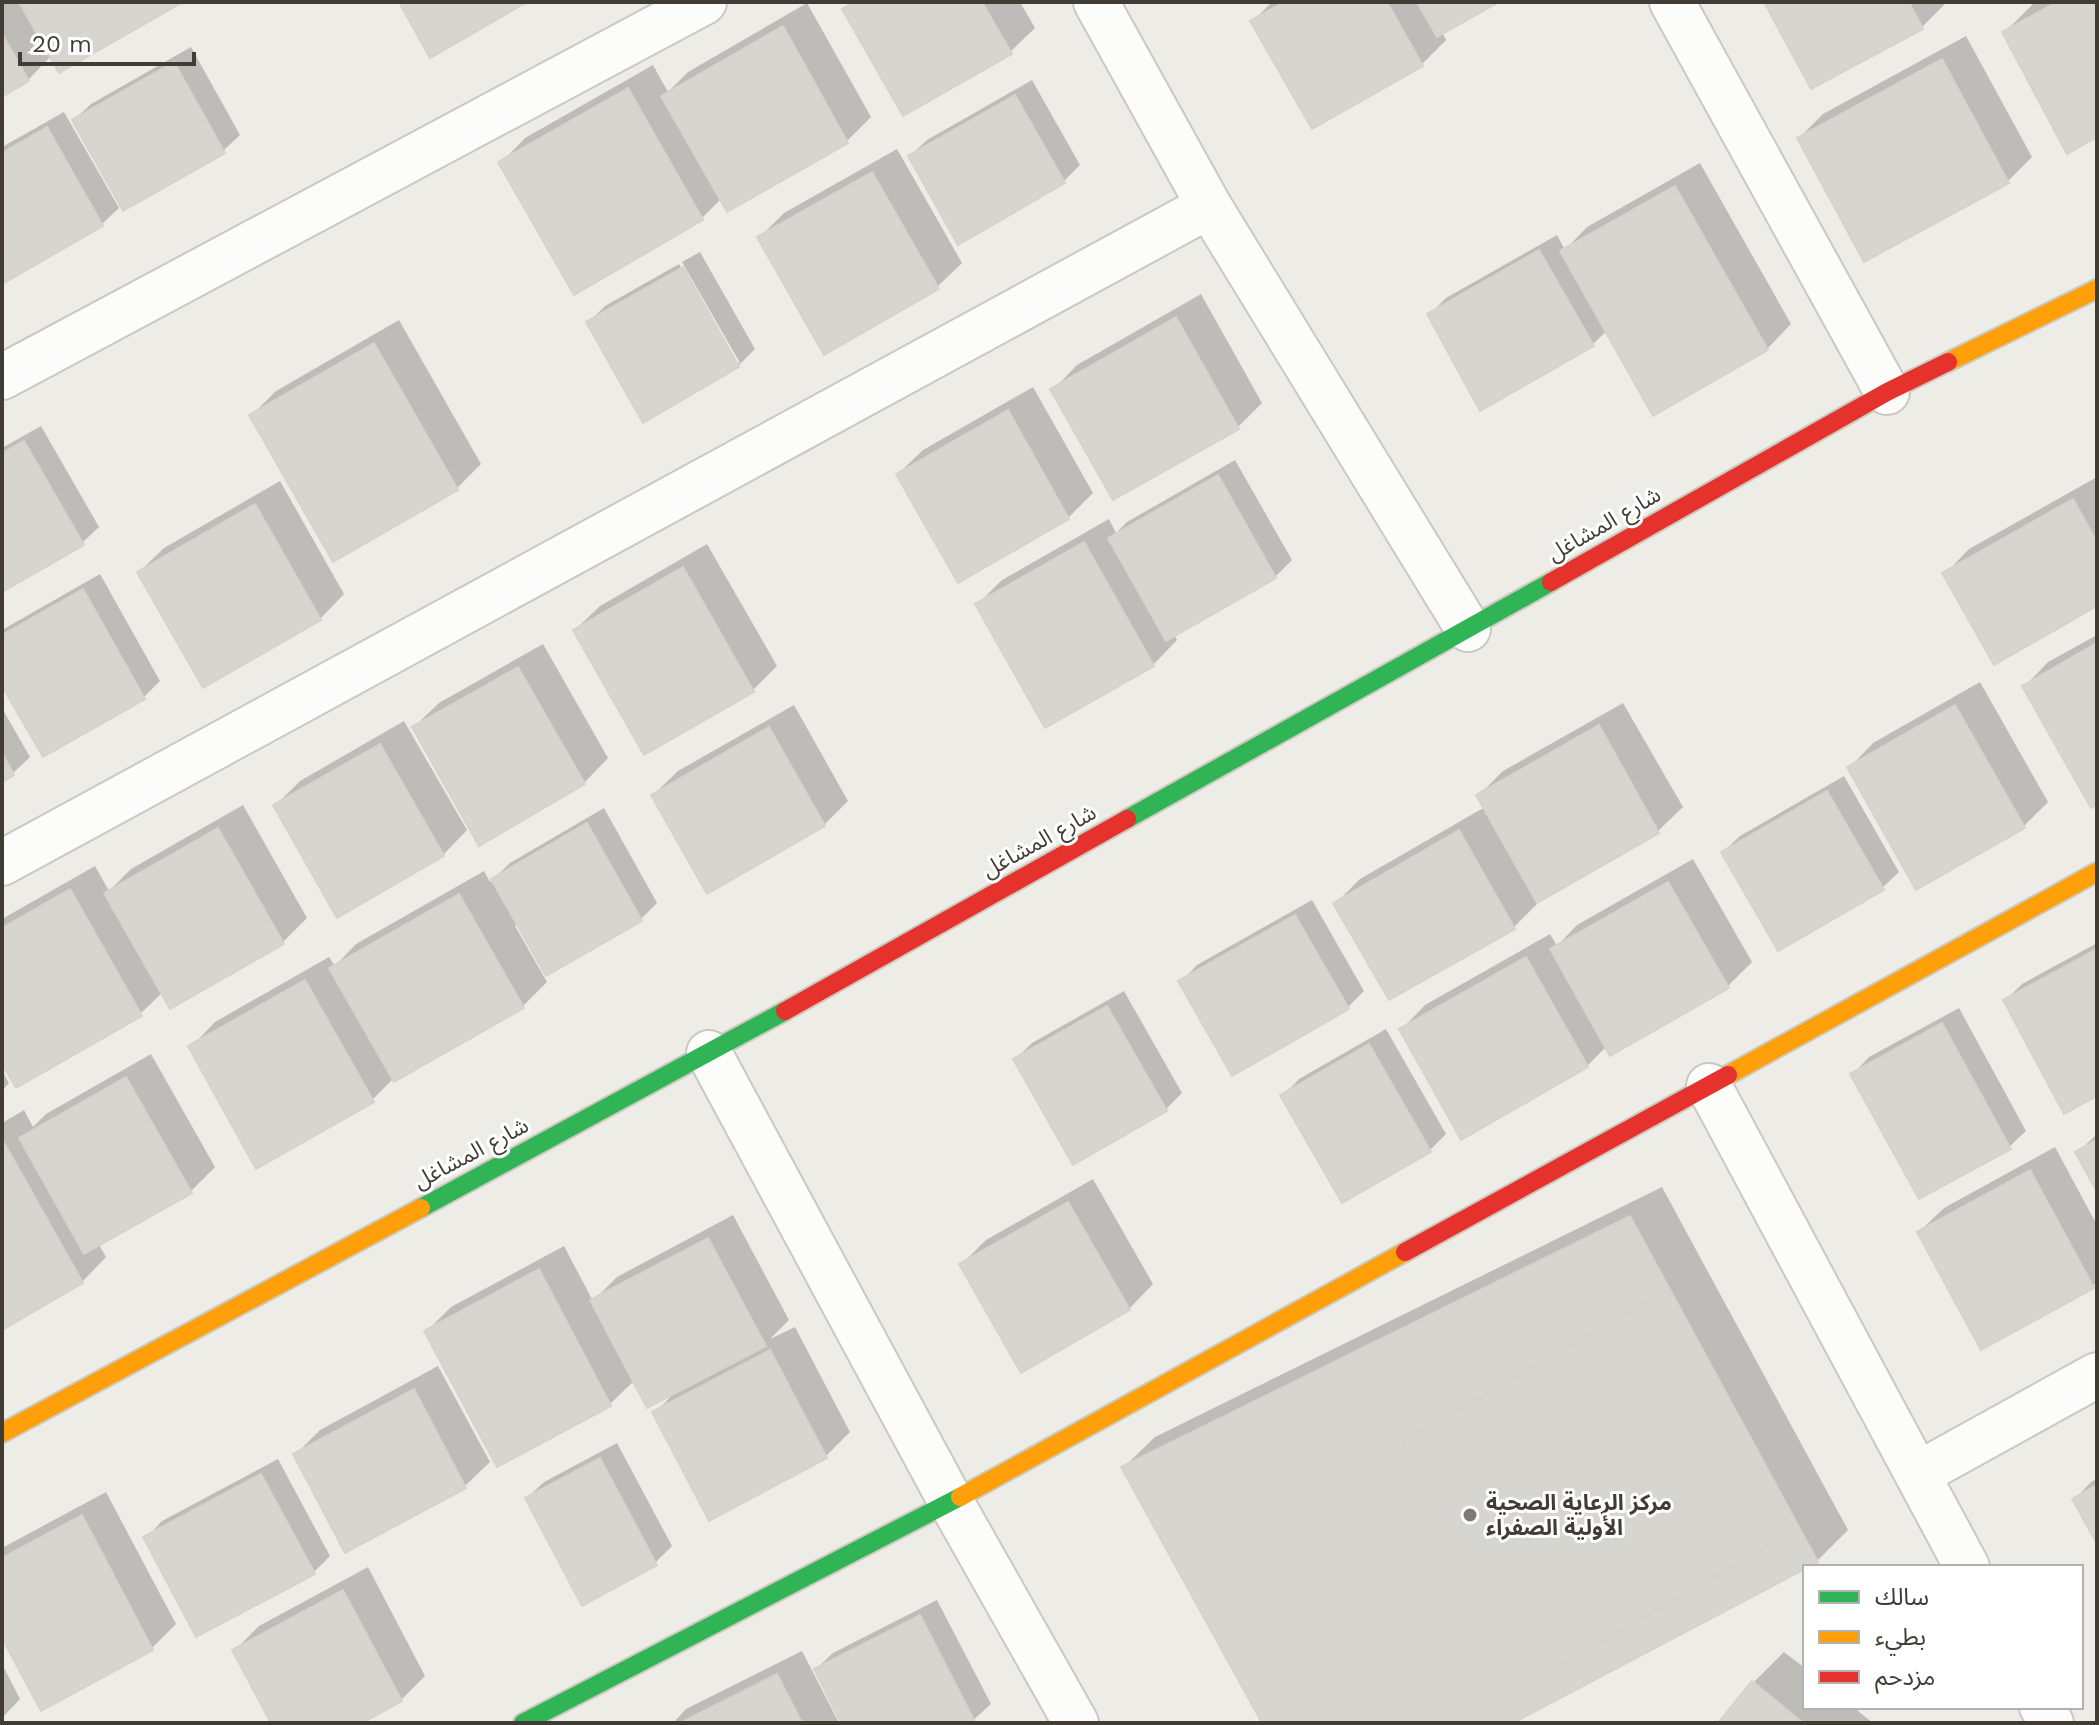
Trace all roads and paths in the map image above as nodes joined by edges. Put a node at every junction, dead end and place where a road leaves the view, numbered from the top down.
1 (704, 2) edge
2 (1096, 2) edge
3 (1672, 2) edge
4 (1209, 206) junction
5 (2097, 289) edge
6 (2, 377) edge
7 (1887, 392) junction
8 (1468, 629) junction
9 (2, 863) edge
10 (2097, 872) edge
11 (709, 1053) junction
12 (1709, 1086) junction
13 (2097, 1375) edge
14 (2, 1433) edge
15 (1918, 1474) junction
16 (951, 1502) junction
17 (1966, 1565) edge
18 (546, 1718) edge
19 (1076, 1723) edge

1 - 6 street
2 - 4 street
3 - 7 street
4 - 8 street
4 - 9 street
5 - 7 street, شارع المشاغل
7 - 8 street, شارع المشاغل
8 - 11 street, شارع المشاغل
10 - 12 street
11 - 14 street, شارع المشاغل
11 - 16 street
12 - 15 street
12 - 16 street
13 - 15 street
15 - 17 street
16 - 18 street
16 - 19 street

